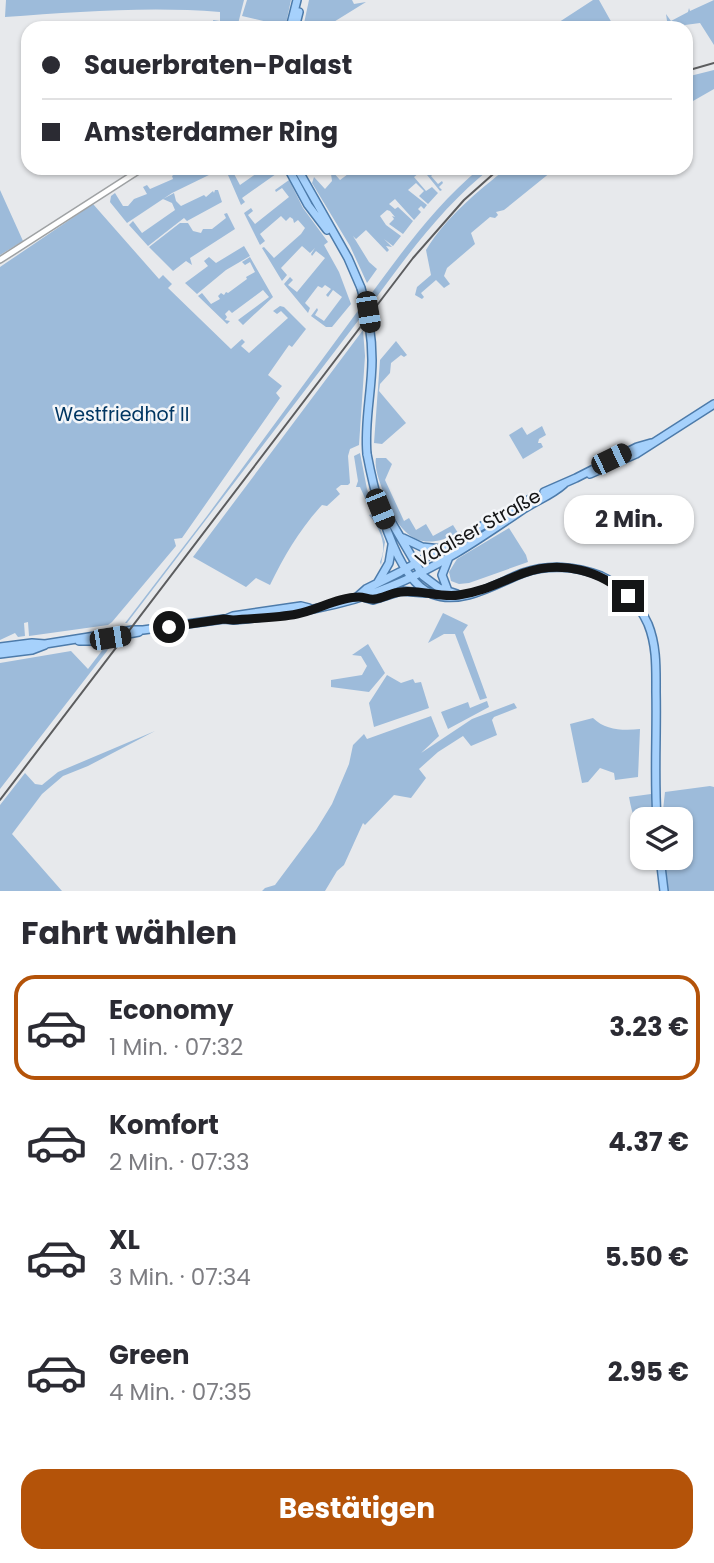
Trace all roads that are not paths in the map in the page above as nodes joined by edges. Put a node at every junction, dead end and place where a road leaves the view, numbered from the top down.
1 (300, 0) edge
2 (292, 21) edge
3 (296, 21) edge
4 (132, 175) edge
5 (292, 175) edge
6 (301, 175) edge
7 (345, 253) junction
8 (0, 260) edge
9 (714, 404) edge
10 (564, 484) junction
11 (395, 535) junction
12 (442, 549) junction
13 (450, 556) junction
14 (418, 568) junction
15 (409, 573) junction
16 (377, 584) junction
17 (448, 592) junction
18 (431, 593) junction
19 (461, 595) junction
20 (360, 597) junction
21 (45, 644) junction
22 (0, 647) edge
23 (0, 654) edge
24 (657, 807) edge
25 (661, 870) edge
26 (664, 891) edge

1 - 2 main road
1 - 3 main road
4 - 8 street
5 - 7 main road
6 - 7 main road
7 - 11 main road, bridge
9 - 10 main road, Vaalser Straße
10 - 12 main road, Vaalser Straße
10 - 13 main road, Vaalser Straße
11 - 12 main road
11 - 14 main road
11 - 15 main road
11 - 16 main road
12 - 14 main road, Vaalser Straße
13 - 14 main road, Vaalser Straße
13 - 17 main road
14 - 15 main road, Vaalser Straße
14 - 17 main road
15 - 16 main road, Vaalser Straße
15 - 18 main road
15 - 20 main road, Vaalser Straße
16 - 20 main road, Vaalser Straße
17 - 19 main road
18 - 19 main road
18 - 20 main road
19 - 24 main road
20 - 21 main road, Vaalser Straße
21 - 22 main road, Vaalser Straße
21 - 23 main road, Vaalser Straße
25 - 26 main road

